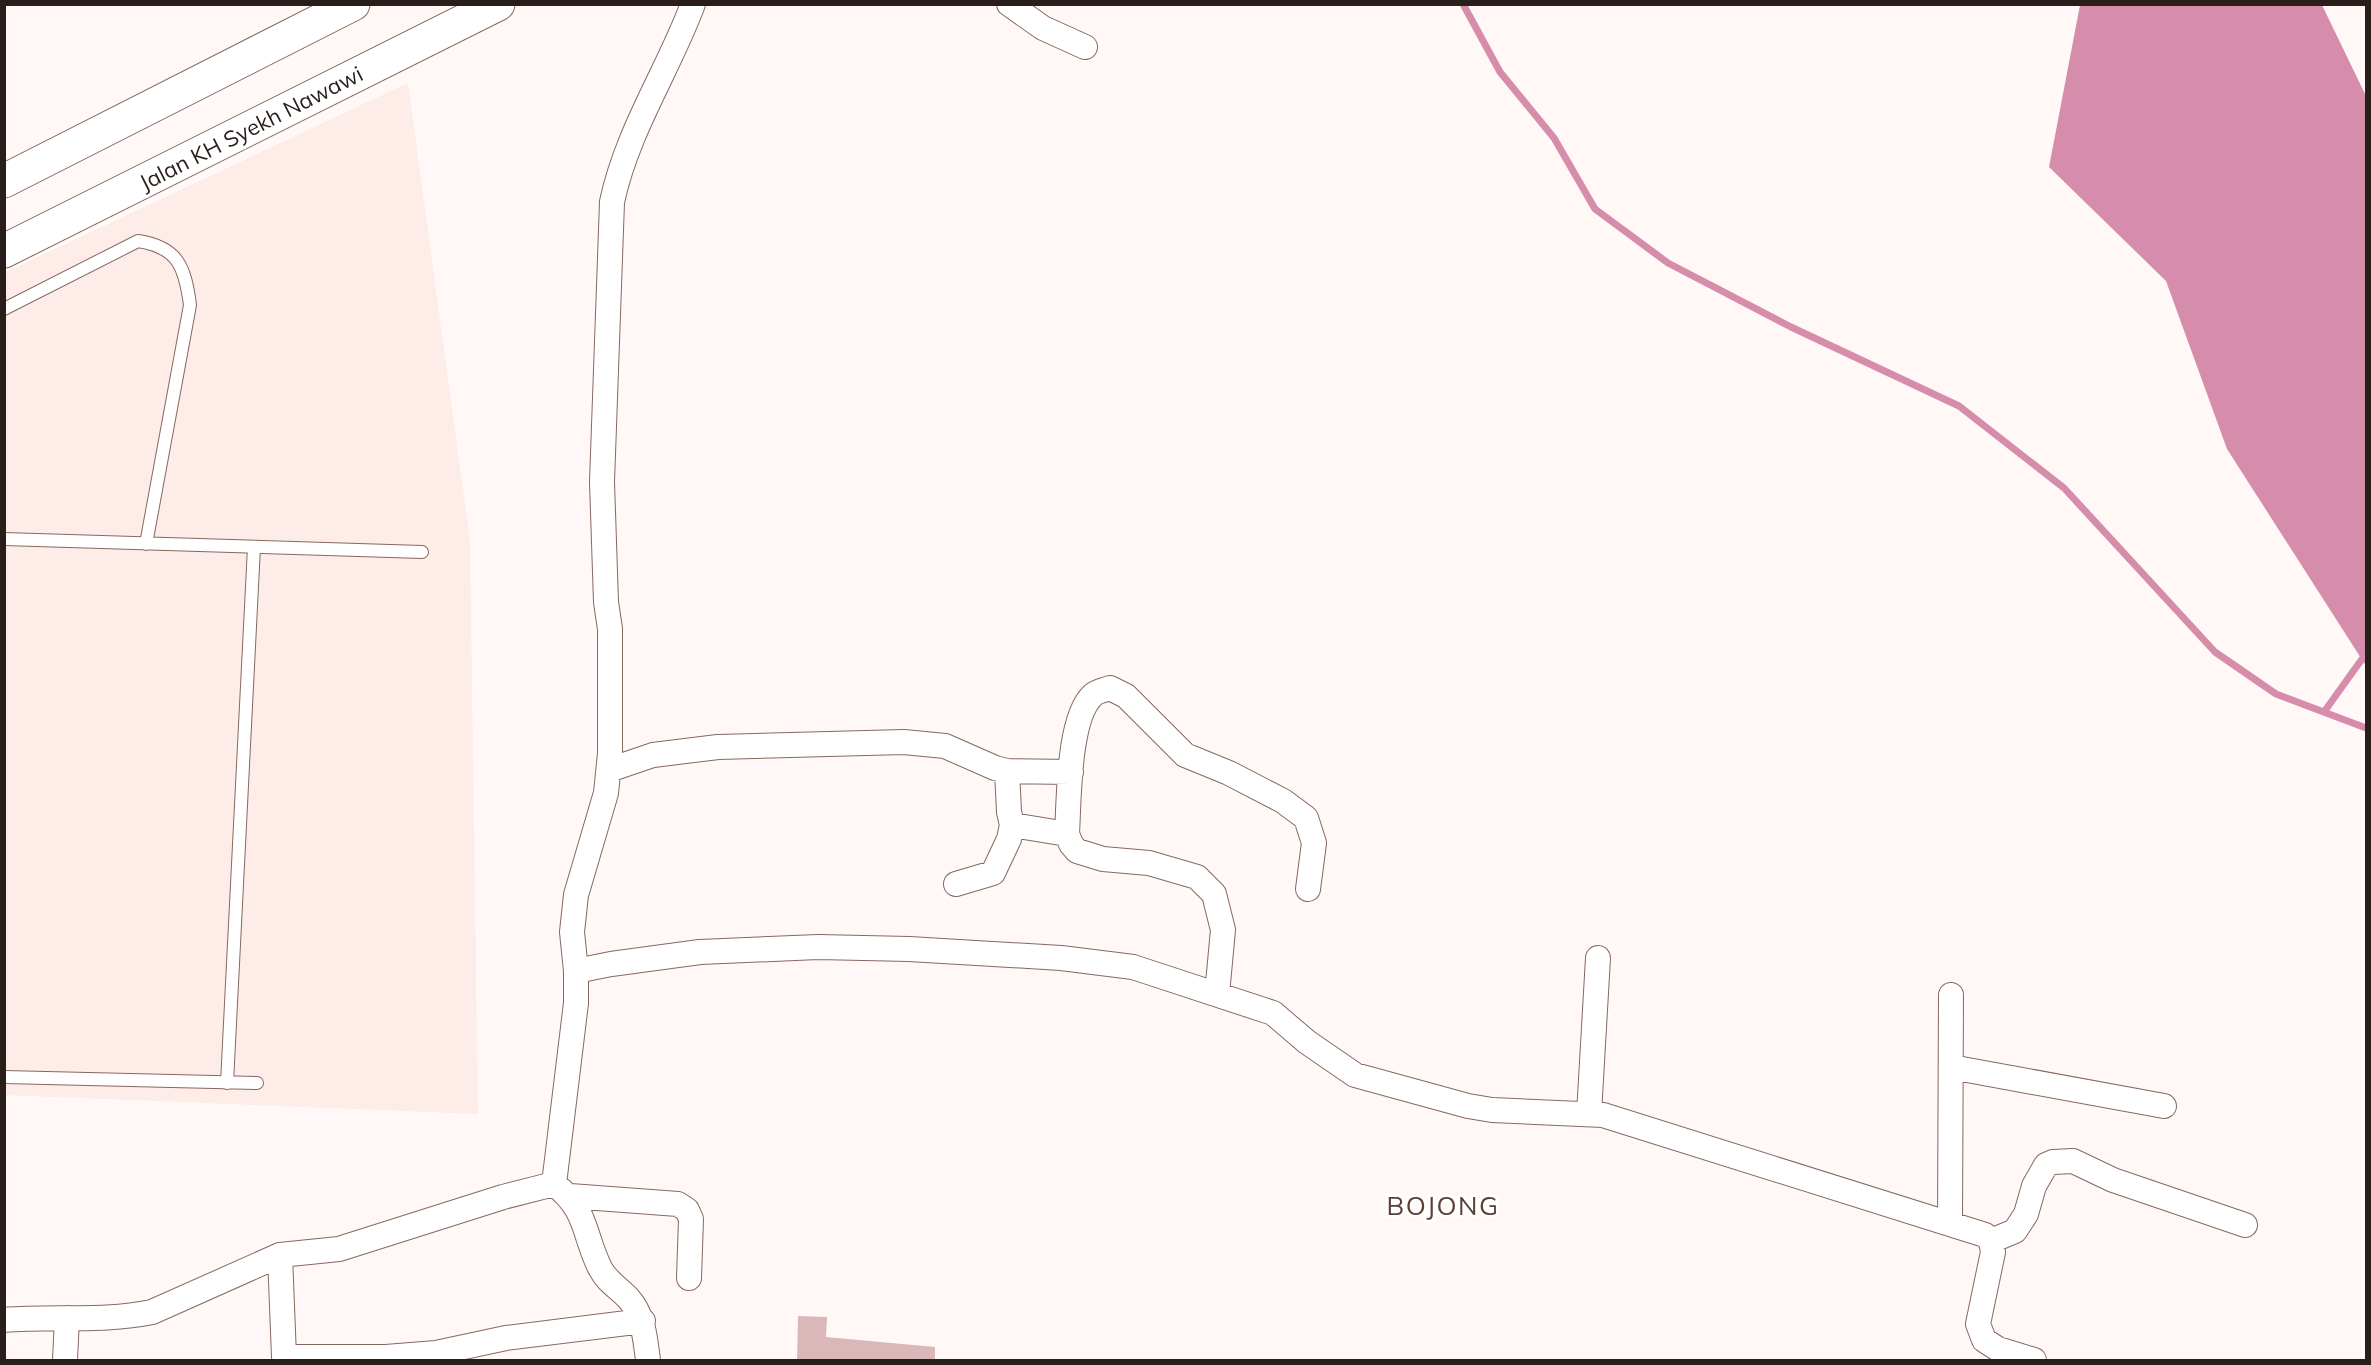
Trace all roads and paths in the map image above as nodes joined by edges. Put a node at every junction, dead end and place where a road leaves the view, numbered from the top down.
1 (353, 4) edge
2 (498, 4) edge
3 (693, 4) edge
4 (1008, 4) edge
5 (1085, 47) dead end
6 (4, 181) edge
7 (4, 251) edge
8 (4, 309) edge
9 (4, 539) edge
10 (146, 543) junction
11 (254, 547) junction
12 (422, 552) dead end
13 (609, 770) junction
14 (1007, 771) junction
15 (1071, 772) junction
16 (1012, 825) junction
17 (1067, 834) junction
18 (956, 884) dead end
19 (1308, 889) dead end
20 (1598, 958) dead end
21 (576, 971) junction
22 (1217, 994) junction
23 (1951, 995) dead end
24 (1951, 1067) junction
25 (4, 1077) edge
26 (227, 1083) junction
27 (256, 1083) dead end
28 (2164, 1106) dead end
29 (1589, 1114) junction
30 (562, 1190) junction
31 (1950, 1224) junction
32 (2245, 1225) dead end
33 (1990, 1241) junction
34 (280, 1255) junction
35 (689, 1278) dead end
36 (67, 1318) junction
37 (4, 1320) edge
38 (643, 1321) junction
39 (284, 1359) edge
40 (65, 1360) edge
41 (648, 1360) edge
42 (2034, 1360) edge

1 - 6 main road
2 - 7 main road, Jalan KH Syekh Nawawi
3 - 13 street
4 - 5 street
8 - 10 lane
9 - 10 lane
10 - 11 lane
11 - 12 lane
11 - 26 lane
13 - 14 street
13 - 21 street
14 - 15 street
14 - 16 street
15 - 17 street
15 - 19 street
16 - 17 street
16 - 18 street
17 - 22 street
20 - 29 street
21 - 22 street
21 - 30 street
22 - 29 street
23 - 24 street
24 - 28 street
24 - 31 street
25 - 26 lane
26 - 27 lane
29 - 31 street
30 - 34 street
30 - 35 street
30 - 38 street
31 - 33 street
32 - 33 street
33 - 42 street
34 - 36 street
34 - 39 street
36 - 37 street
36 - 40 street
38 - 39 street
38 - 41 street

